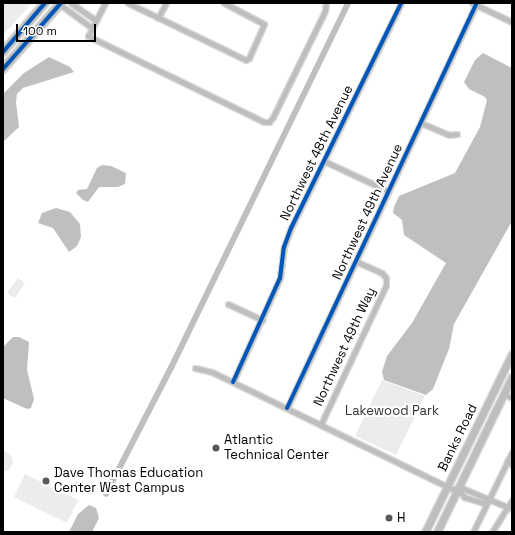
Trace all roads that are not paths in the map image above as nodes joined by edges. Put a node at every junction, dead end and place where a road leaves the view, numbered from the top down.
1 (45, 3) edge
2 (71, 3) edge
3 (105, 3) edge
4 (128, 3) edge
5 (166, 3) edge
6 (224, 3) edge
7 (326, 3) edge
8 (401, 3) edge
9 (60, 4) edge
10 (475, 4) edge
11 (158, 18) junction
12 (96, 20) junction
13 (512, 22) edge
14 (92, 28) junction
15 (3, 52) edge
16 (3, 70) edge
17 (421, 123) junction
18 (457, 134) dead end
19 (324, 161) junction
20 (388, 191) junction
21 (357, 262) junction
22 (228, 304) dead end
23 (262, 320) junction
24 (512, 354) edge
25 (195, 368) dead end
26 (512, 377) edge
27 (233, 382) junction
28 (504, 394) junction
29 (512, 398) edge
30 (287, 408) junction
31 (320, 424) junction
32 (512, 452) edge
33 (507, 461) junction
34 (512, 465) edge
35 (452, 488) junction
36 (512, 500) edge
37 (489, 501) junction
38 (506, 507) junction
39 (512, 509) edge
40 (425, 532) edge
41 (436, 532) edge
42 (473, 532) edge
43 (492, 532) edge

1 - 15 main road
2 - 12 street
3 - 12 street
4 - 11 street
5 - 11 street
6 - 11 street
7 - 14 street
8 - 19 street, Northwest 48th Avenue
9 - 14 street
9 - 16 main road
10 - 13 street
10 - 17 street, Northwest 49th Avenue
12 - 14 street
17 - 18 street
17 - 20 street, Northwest 49th Avenue
19 - 20 street
19 - 23 street, Northwest 48th Avenue
20 - 21 street, Northwest 49th Avenue
21 - 30 street, Northwest 49th Avenue
21 - 31 street, Northwest 49th Way
22 - 23 street
23 - 27 street, Northwest 48th Avenue
24 - 35 street, Banks Road
25 - 27 street
26 - 28 street, Banks Road
27 - 30 street
28 - 29 street
28 - 35 street, Banks Road
30 - 31 street
31 - 35 street
32 - 33 street
33 - 34 street
33 - 37 street
35 - 37 street, Banks Road
35 - 40 street, Banks Road
35 - 41 street, Banks Road
36 - 38 street
37 - 38 street, Banks Road
37 - 42 street
38 - 39 street, Banks Road
38 - 43 street

